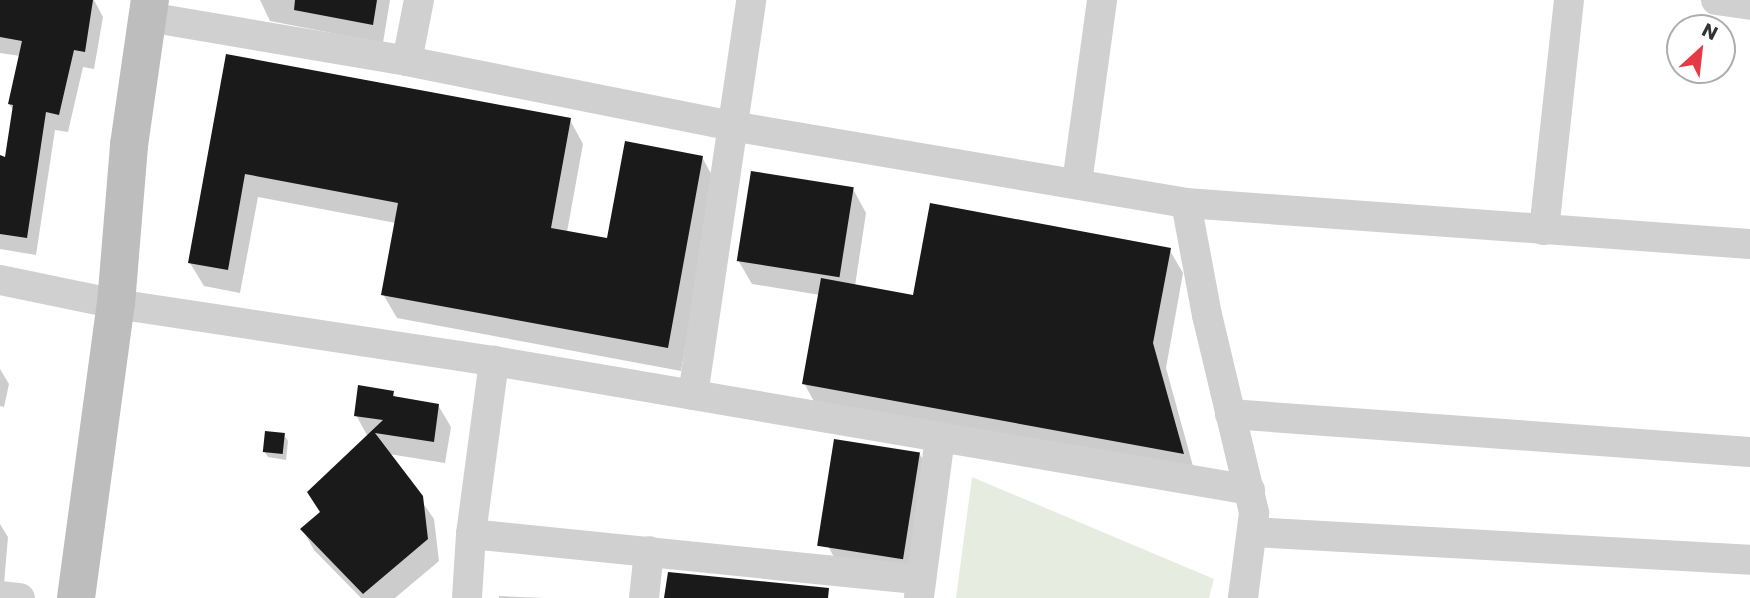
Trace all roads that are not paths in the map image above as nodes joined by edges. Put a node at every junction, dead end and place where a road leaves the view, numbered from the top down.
1 (419, 0) edge
2 (751, 0) edge
3 (1102, 0) edge
4 (1569, 0) edge
5 (1716, 0) edge
6 (1750, 5) edge
7 (149, 9) edge
8 (407, 61) junction
9 (731, 126) junction
10 (1077, 183) junction
11 (1186, 203) junction
12 (1544, 230) junction
13 (1750, 244) edge
14 (0, 280) edge
15 (117, 303) junction
16 (494, 361) junction
17 (693, 395) junction
18 (1230, 414) junction
19 (940, 438) junction
20 (1750, 452) edge
21 (1250, 490) junction
22 (1253, 532) junction
23 (471, 534) junction
24 (649, 551) junction
25 (1750, 560) edge
26 (920, 589) edge
27 (0, 596) edge
28 (20, 598) edge
29 (76, 598) edge
30 (467, 598) edge
31 (644, 598) edge
32 (1242, 598) edge

1 - 8 street
2 - 9 street
3 - 10 street
4 - 12 street
5 - 6 street
7 - 8 street
7 - 15 street
8 - 9 street
9 - 10 street
9 - 17 street
10 - 11 street
11 - 12 street
11 - 18 street
12 - 13 street
14 - 15 street
15 - 16 street
15 - 29 street
16 - 17 street
16 - 23 street
17 - 19 street
18 - 20 street
18 - 21 street
19 - 21 street
19 - 26 street
21 - 22 street
22 - 25 street
22 - 32 street
23 - 24 street
23 - 30 street
24 - 26 street
24 - 31 street
27 - 28 street

